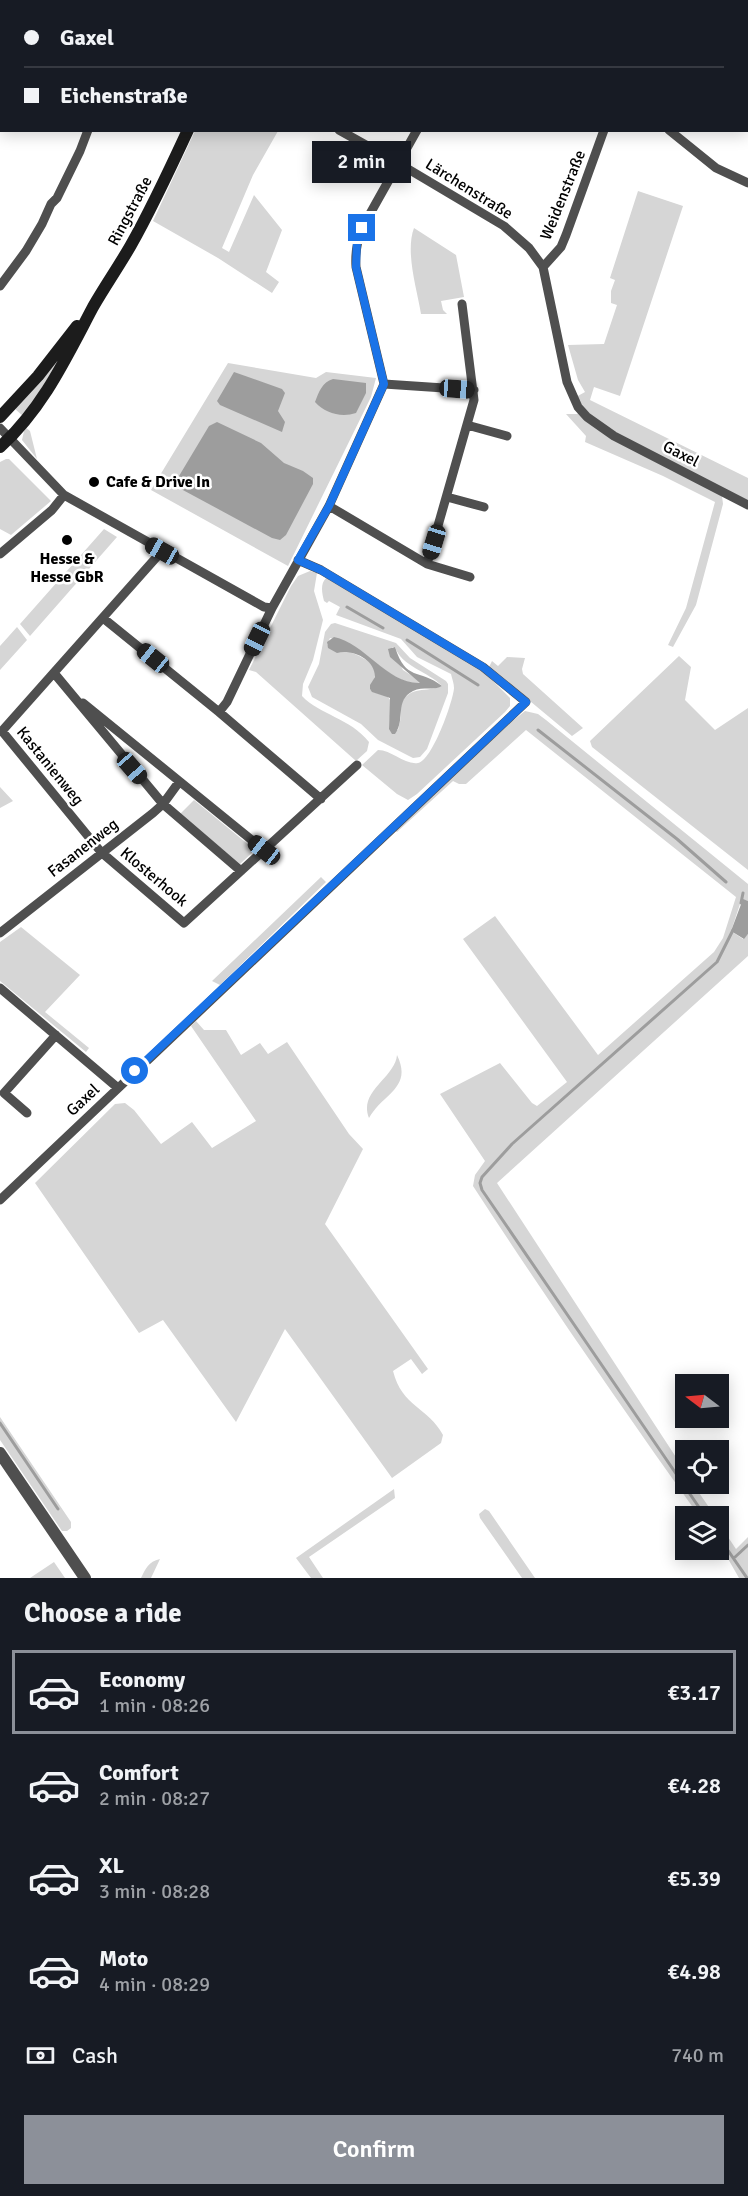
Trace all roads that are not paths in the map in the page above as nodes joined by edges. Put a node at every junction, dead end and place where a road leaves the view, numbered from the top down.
1 (87, 132) edge
2 (187, 132) edge
3 (343, 132) edge
4 (416, 132) edge
5 (603, 132) edge
6 (671, 132) edge
7 (398, 163) junction
8 (748, 183) edge
9 (543, 267) junction
10 (0, 286) edge
11 (95, 304) junction
12 (462, 304) dead end
13 (384, 384) junction
14 (474, 390) junction
15 (0, 417) edge
16 (467, 425) junction
17 (0, 428) edge
18 (507, 436) dead end
19 (10, 438) junction
20 (0, 447) edge
21 (64, 495) junction
22 (447, 497) junction
23 (748, 505) edge
24 (329, 506) junction
25 (484, 507) dead end
26 (162, 551) junction
27 (0, 554) edge
28 (298, 560) junction
29 (427, 564) junction
30 (470, 577) dead end
31 (272, 608) junction
32 (103, 618) junction
33 (54, 673) junction
34 (69, 693) junction
35 (219, 712) junction
36 (357, 765) dead end
37 (179, 782) junction
38 (321, 799) junction
39 (163, 804) junction
40 (264, 850) junction
41 (101, 852) junction
42 (241, 871) junction
43 (0, 933) edge
44 (0, 988) edge
45 (56, 1035) junction
46 (118, 1088) junction
47 (27, 1113) dead end
48 (0, 1200) edge
49 (0, 1453) edge
50 (85, 1578) edge

1 - 10 street
2 - 11 main road, Ringstraße
3 - 7 street, Lärchenstraße
4 - 7 street
5 - 9 street, Weidenstraße
6 - 8 street
7 - 9 street, Lärchenstraße
7 - 13 street
9 - 23 street, Gaxel
11 - 15 main road, Ringstraße
11 - 19 main road, Ringstraße
12 - 14 street
13 - 14 street
13 - 24 street
14 - 16 street
16 - 18 street
16 - 22 street
17 - 19 street
19 - 20 main road, Ringstraße
19 - 21 street
21 - 26 street
21 - 27 street
22 - 25 street
22 - 29 street
24 - 28 street
24 - 29 street
26 - 31 street
26 - 32 street, Kastanienweg
28 - 31 street
28 - 46 street, Gaxel
29 - 30 street
31 - 35 street
32 - 33 street, Kastanienweg
32 - 35 street
33 - 34 street
33 - 41 street, Kastanienweg
34 - 37 street
34 - 39 street
35 - 38 street
36 - 38 street, Klosterhook
37 - 39 street, Fasanenweg
37 - 40 street
38 - 40 street, Klosterhook
39 - 41 street, Fasanenweg
39 - 42 street
40 - 42 street, Klosterhook
41 - 42 street, Klosterhook
41 - 43 street, Fasanenweg
44 - 45 street
45 - 46 street
45 - 47 street
46 - 48 street, Gaxel
49 - 50 street

